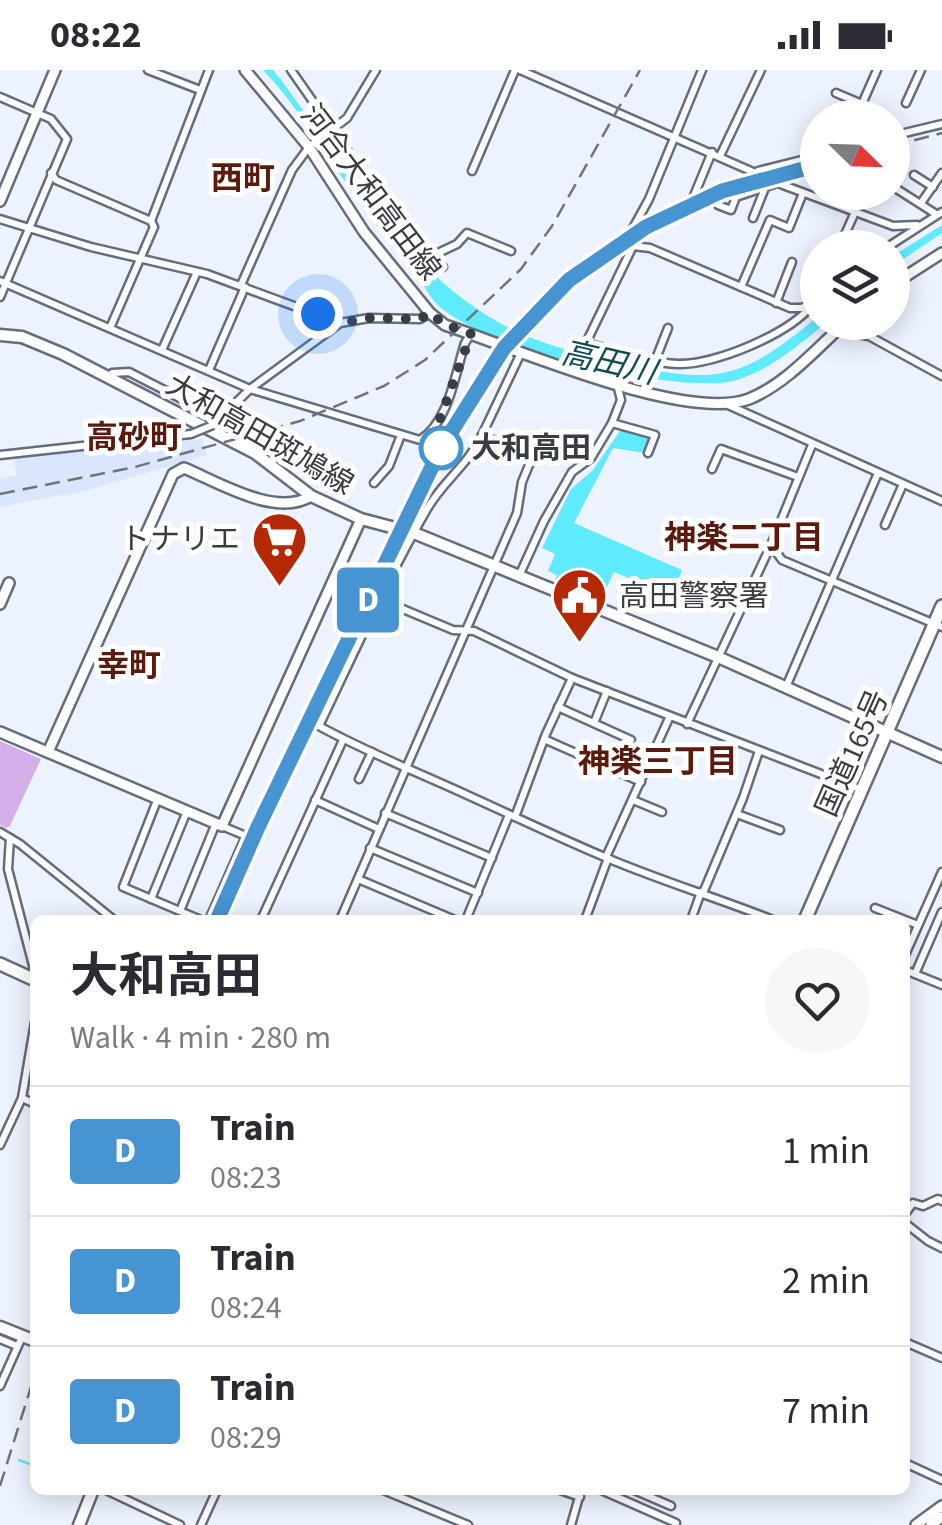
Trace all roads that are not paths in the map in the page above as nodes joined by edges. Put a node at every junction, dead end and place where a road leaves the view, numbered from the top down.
1 (55, 70) edge
2 (148, 70) edge
3 (209, 70) edge
4 (245, 70) edge
5 (291, 70) edge
6 (376, 70) edge
7 (518, 70) edge
8 (702, 70) edge
9 (761, 70) edge
10 (877, 70) edge
11 (920, 70) edge
12 (200, 90) junction
13 (836, 94) dead end
14 (0, 98) edge
15 (907, 100) edge
16 (37, 113) junction
17 (942, 124) edge
18 (910, 132) edge
19 (331, 133) junction
20 (674, 136) junction
21 (311, 146) junction
22 (716, 154) junction
23 (800, 160) edge
24 (472, 171) dead end
25 (757, 171) junction
26 (942, 173) edge
27 (51, 174) junction
28 (914, 175) dead end
29 (778, 183) junction
30 (932, 186) junction
31 (766, 187) junction
32 (800, 192) edge
33 (910, 197) edge
34 (693, 198) dead end
35 (800, 200) edge
36 (0, 201) edge
37 (921, 203) junction
38 (718, 204) dead end
39 (850, 210) edge
40 (855, 212) junction
41 (939, 213) edge
42 (753, 218) dead end
43 (0, 219) edge
44 (151, 221) junction
45 (917, 224) junction
46 (27, 228) junction
47 (847, 230) edge
48 (909, 230) edge
49 (633, 246) junction
50 (423, 248) junction
51 (512, 251) dead end
52 (942, 252) edge
53 (142, 258) junction
54 (792, 262) dead end
55 (443, 267) dead end
56 (197, 272) junction
57 (910, 272) edge
58 (2, 282) edge
59 (243, 286) junction
60 (741, 287) junction
61 (0, 297) edge
62 (776, 302) junction
63 (800, 308) edge
64 (430, 313) junction
65 (800, 316) edge
66 (340, 323) junction
67 (110, 328) junction
68 (668, 328) dead end
69 (471, 334) junction
70 (0, 335) edge
71 (826, 340) edge
72 (875, 340) edge
73 (585, 346) junction
74 (162, 350) junction
75 (521, 353) junction
76 (655, 361) junction
77 (209, 370) junction
78 (578, 371) junction
79 (942, 376) edge
80 (108, 377) junction
81 (617, 384) junction
82 (250, 389) junction
83 (728, 405) junction
84 (225, 410) junction
85 (612, 423) junction
86 (401, 435) junction
87 (482, 435) junction
88 (812, 444) junction
89 (648, 453) dead end
90 (0, 455) edge
91 (712, 468) dead end
92 (878, 472) junction
93 (798, 477) junction
94 (374, 483) dead end
95 (903, 484) junction
96 (311, 496) junction
97 (942, 502) edge
98 (360, 518) junction
99 (885, 525) dead end
100 (414, 533) junction
101 (771, 545) junction
102 (492, 566) junction
103 (519, 576) junction
104 (832, 582) junction
105 (9, 583) dead end
106 (1, 597) edge
107 (380, 599) junction
108 (942, 606) edge
109 (938, 625) edge
110 (463, 632) junction
111 (718, 657) junction
112 (572, 678) junction
113 (786, 687) junction
114 (608, 691) junction
115 (558, 707) junction
116 (670, 716) junction
117 (594, 723) junction
118 (687, 724) junction
119 (0, 732) edge
120 (888, 734) junction
121 (343, 740) junction
122 (544, 740) junction
123 (631, 740) dead end
124 (759, 751) junction
125 (48, 752) junction
126 (372, 752) junction
127 (942, 757) edge
128 (405, 767) junction
129 (359, 779) dead end
130 (641, 782) junction
131 (862, 790) junction
132 (158, 798) junction
133 (314, 800) junction
134 (633, 800) junction
135 (186, 810) junction
136 (662, 812) dead end
137 (385, 814) junction
138 (737, 814) junction
139 (512, 816) junction
140 (219, 824) junction
141 (379, 829) junction
142 (780, 830) dead end
143 (0, 832) edge
144 (10, 838) junction
145 (370, 848) junction
146 (492, 858) junction
147 (607, 858) junction
148 (4, 870) edge
149 (942, 872) edge
150 (358, 879) junction
151 (702, 893) junction
152 (478, 894) junction
153 (151, 899) junction
154 (875, 908) dead end
155 (180, 910) junction
156 (942, 912) edge
157 (108, 915) edge
158 (191, 915) edge
159 (212, 915) edge
160 (263, 915) edge
161 (345, 915) edge
162 (443, 915) edge
163 (468, 915) edge
164 (587, 915) edge
165 (693, 915) edge
166 (760, 915) edge
167 (807, 915) edge
168 (893, 915) edge
169 (910, 922) edge
170 (918, 925) junction
171 (910, 943) edge
172 (30, 960) edge
173 (0, 964) edge
174 (910, 971) edge
175 (916, 972) junction
176 (30, 975) edge
177 (942, 985) edge
178 (30, 1051) edge
179 (22, 1098) junction
180 (30, 1102) edge
181 (0, 1146) edge
182 (942, 1190) edge
183 (940, 1200) edge
184 (910, 1207) edge
185 (910, 1227) edge
186 (942, 1248) edge
187 (0, 1327) edge
188 (0, 1339) edge
189 (20, 1341) junction
190 (30, 1341) edge
191 (910, 1344) edge
192 (942, 1358) edge
193 (0, 1386) edge
194 (910, 1465) edge
195 (941, 1479) edge
196 (92, 1495) edge
197 (117, 1495) edge
198 (214, 1495) edge
199 (395, 1495) edge
200 (580, 1495) edge
201 (613, 1495) edge
202 (646, 1495) edge
203 (671, 1506) dead end
204 (942, 1506) edge
205 (942, 1517) edge
206 (676, 1523) edge
207 (78, 1525) edge
208 (180, 1525) edge
209 (201, 1525) edge
210 (468, 1525) edge
211 (571, 1525) edge
212 (916, 1525) edge
213 (931, 1525) edge

1 - 16 street
2 - 12 street
3 - 12 street
4 - 21 street, 河合大和高田線
5 - 19 street
6 - 19 street
7 - 20 street
7 - 24 street
8 - 20 street
9 - 22 street
10 - 13 street
11 - 15 street
12 - 44 street
14 - 16 street
16 - 27 street
16 - 36 street
17 - 18 street
19 - 21 street
19 - 50 street
20 - 22 street
20 - 49 street
21 - 59 street
21 - 64 street, 河合大和高田線
22 - 25 street
22 - 34 street
23 - 25 street
25 - 29 street
26 - 30 street
27 - 44 street
27 - 46 street
28 - 30 street
29 - 31 street
29 - 32 street
30 - 37 street
31 - 38 street
31 - 42 street
33 - 37 street
35 - 60 street
37 - 41 street
39 - 40 street
40 - 45 street
40 - 47 street
41 - 45 street
43 - 46 street
44 - 53 street
45 - 48 street
46 - 53 street
46 - 58 street
49 - 60 street
49 - 73 street
50 - 51 street
50 - 55 street
52 - 57 street
53 - 56 street
53 - 67 street
54 - 62 street
56 - 59 street
56 - 74 street
58 - 61 street
58 - 67 street
59 - 66 street
59 - 77 street
60 - 62 street
62 - 63 street
64 - 66 street
64 - 69 street, 河合大和高田線
65 - 76 street
66 - 82 street
67 - 74 street
68 - 76 street
69 - 75 street, 河合大和高田線
69 - 86 street
70 - 80 main road, 大和高田斑鳩線
71 - 83 street
72 - 79 street
73 - 76 street
73 - 78 street
74 - 77 street
75 - 78 street, 河合大和高田線
75 - 87 street
77 - 82 street
78 - 81 street, 河合大和高田線
80 - 84 street
80 - 96 main road, 大和高田斑鳩線
81 - 83 street, 河合大和高田線
81 - 85 street
82 - 84 street
82 - 86 street
83 - 88 street
84 - 90 street, bridge
85 - 89 street
85 - 103 street
86 - 94 street
87 - 100 street
87 - 102 street
88 - 92 street
88 - 93 street
91 - 93 street
92 - 95 street
92 - 104 street
93 - 101 street
95 - 97 street
95 - 99 street
96 - 98 main road, 大和高田斑鳩線
96 - 125 street
98 - 100 main road, 大和高田斑鳩線
98 - 140 street
100 - 102 main road, 大和高田斑鳩線
100 - 107 street
101 - 104 street
101 - 111 street
102 - 103 main road, 大和高田斑鳩線
102 - 110 street
103 - 111 main road, 大和高田斑鳩線
104 - 109 street
104 - 113 street
105 - 106 street
107 - 110 street
107 - 121 street
108 - 109 highway, 国道165号
109 - 120 highway, 国道165号
110 - 112 street
110 - 128 street
111 - 113 main road, 大和高田斑鳩線
111 - 118 street
112 - 114 street
112 - 115 street
113 - 120 main road, 大和高田斑鳩線
114 - 116 street
114 - 117 street
115 - 117 street
115 - 122 street
116 - 118 street
116 - 130 street
117 - 123 street
118 - 124 street
119 - 125 street
120 - 127 main road, 大和高田斑鳩線
120 - 131 highway, 国道165号
121 - 126 street
121 - 133 street
122 - 130 street
122 - 139 street
124 - 131 street
124 - 138 street
125 - 132 street
126 - 128 street
126 - 129 street
128 - 137 street
128 - 139 street
130 - 134 street
131 - 167 highway, 国道165号
132 - 135 street
132 - 153 street
133 - 141 street
133 - 160 street
134 - 136 street
134 - 147 street
135 - 140 street
135 - 153 street
137 - 141 street
137 - 146 street
138 - 142 street
138 - 151 street
139 - 146 street
139 - 147 street
140 - 155 street
140 - 159 street
141 - 145 street
143 - 144 street
144 - 148 street
144 - 157 street
145 - 150 street
145 - 152 street
146 - 152 street
147 - 151 street
147 - 164 street
148 - 172 street
149 - 170 street
150 - 161 street
150 - 162 street
151 - 165 street
151 - 166 street
152 - 163 street
153 - 155 street
154 - 168 street
155 - 158 street
156 - 175 street
169 - 170 street
170 - 171 street
173 - 176 highway
174 - 175 street
175 - 177 street
178 - 179 street
179 - 180 street
179 - 181 street
182 - 183 street
183 - 184 street
185 - 186 street
187 - 189 main road
188 - 189 street
189 - 190 main road
189 - 193 street
191 - 192 street
194 - 195 street
196 - 207 main road
197 - 208 street
198 - 209 street
199 - 210 street
200 - 211 street
201 - 206 street
202 - 203 street
204 - 212 street
205 - 213 street

